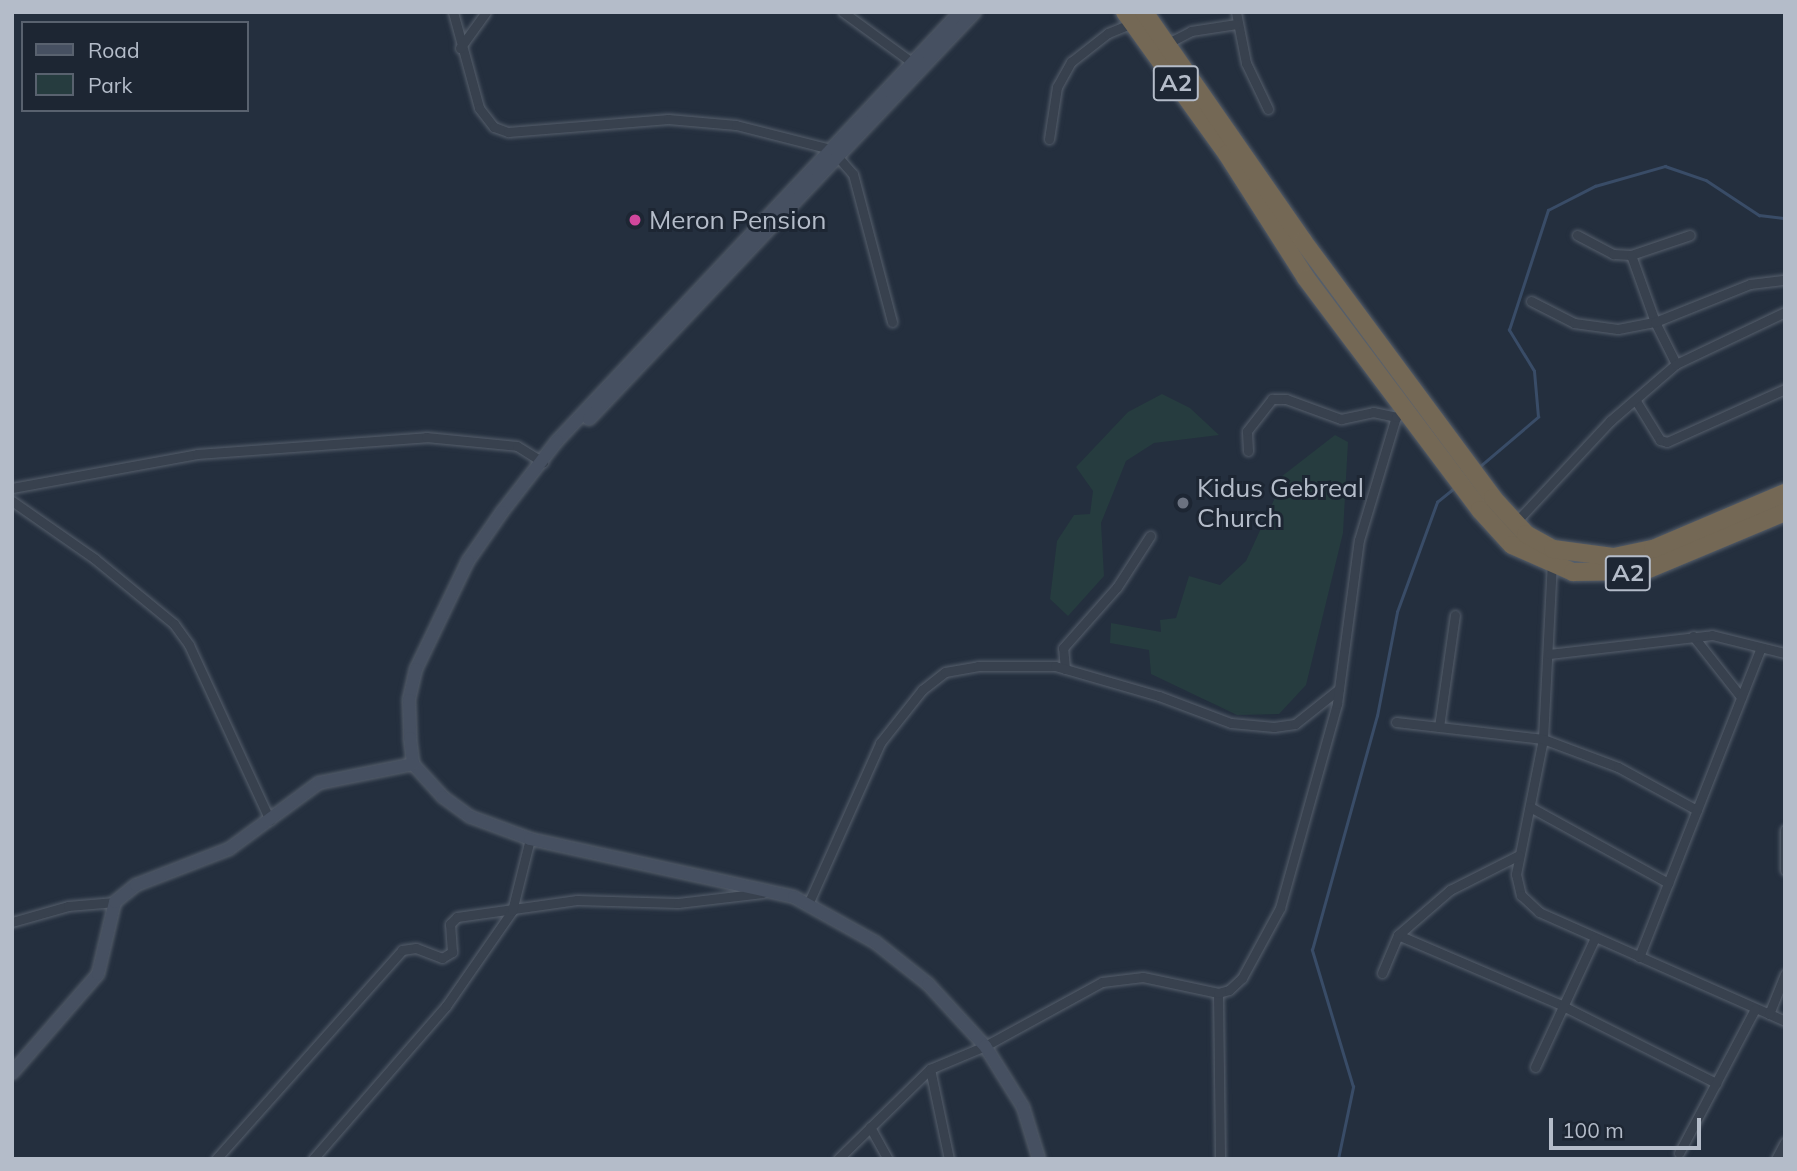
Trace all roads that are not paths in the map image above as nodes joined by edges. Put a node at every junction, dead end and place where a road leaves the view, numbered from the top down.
1 (453, 12) edge
2 (486, 12) edge
3 (960, 12) edge
4 (975, 12) edge
5 (1236, 12) edge
6 (845, 13) edge
7 (1134, 16) edge
8 (1236, 24) junction
9 (1166, 44) junction
10 (460, 48) junction
11 (916, 66) junction
12 (1268, 108) dead end
13 (1049, 139) dead end
14 (1232, 150) junction
15 (836, 153) junction
16 (1577, 235) dead end
17 (1690, 235) dead end
18 (1631, 255) junction
19 (1785, 280) edge
20 (1531, 301) dead end
21 (1785, 312) edge
22 (892, 322) dead end
23 (1655, 322) junction
24 (1676, 365) junction
25 (1785, 388) edge
26 (1636, 401) junction
27 (1407, 409) junction
28 (1248, 451) dead end
29 (547, 458) junction
30 (12, 488) edge
31 (1785, 493) edge
32 (12, 501) edge
33 (1785, 512) edge
34 (1509, 530) junction
35 (1150, 536) dead end
36 (1553, 557) junction
37 (1455, 614) dead end
38 (1693, 636) junction
39 (1761, 648) junction
40 (1785, 653) edge
41 (1549, 654) junction
42 (1065, 669) junction
43 (1339, 689) junction
44 (1741, 697) junction
45 (1396, 722) dead end
46 (1439, 727) junction
47 (1543, 739) junction
48 (413, 764) junction
49 (1530, 807) junction
50 (1697, 810) junction
51 (270, 820) junction
52 (1785, 830) edge
53 (530, 839) junction
54 (1519, 855) junction
55 (1785, 870) edge
56 (1668, 883) junction
57 (775, 891) junction
58 (115, 901) junction
59 (809, 902) junction
60 (512, 911) junction
61 (12, 922) edge
62 (1398, 935) junction
63 (1595, 938) junction
64 (1639, 957) junction
65 (1382, 973) dead end
66 (1785, 974) edge
67 (1218, 993) junction
68 (1561, 1005) junction
69 (1755, 1009) junction
70 (1769, 1014) junction
71 (1785, 1021) edge
72 (985, 1046) junction
73 (1535, 1067) dead end
74 (930, 1069) junction
75 (12, 1073) edge
76 (1716, 1083) junction
77 (870, 1127) junction
78 (1785, 1142) edge
79 (1679, 1153) dead end
80 (839, 1158) edge
81 (216, 1159) edge
82 (313, 1159) edge
83 (888, 1159) edge
84 (949, 1159) edge
85 (1039, 1159) edge
86 (1220, 1159) edge
87 (1776, 1159) edge

1 - 10 street
2 - 10 street
3 - 11 street
4 - 11 street
5 - 8 street
6 - 11 street
7 - 9 highway, A2
7 - 13 street
7 - 14 highway, A2
8 - 9 street
8 - 12 street
9 - 14 highway, A2
10 - 15 street
11 - 15 street
14 - 27 highway, A2
15 - 22 street
15 - 29 street
16 - 18 street
17 - 18 street
18 - 23 street
19 - 23 street
20 - 23 street
21 - 24 street
23 - 24 street
24 - 26 street
25 - 26 street
26 - 34 street
27 - 28 street
27 - 34 highway, A2
27 - 43 street
29 - 30 street
29 - 48 street
31 - 36 highway, A2
32 - 51 street
33 - 36 highway, A2
34 - 36 highway, A2
35 - 42 street
36 - 41 street
37 - 46 street
38 - 39 street
38 - 41 street
38 - 44 street
39 - 40 street
39 - 44 street
41 - 47 street
42 - 43 street
42 - 59 street
43 - 67 street
44 - 50 street
45 - 46 street
46 - 47 street
47 - 49 street
47 - 50 street
48 - 51 street
48 - 53 street
49 - 54 street
49 - 56 street
50 - 56 street
51 - 58 street
52 - 55 street
53 - 57 street
53 - 60 street
54 - 62 street
54 - 63 street
56 - 64 street
57 - 59 street
57 - 60 street
58 - 61 street
58 - 75 street
59 - 72 street
60 - 81 street
60 - 82 street
62 - 65 street
62 - 68 street
63 - 64 street
63 - 68 street
64 - 69 street
66 - 70 street
67 - 72 street
67 - 86 street
68 - 73 street
68 - 76 street
69 - 70 street
69 - 76 street
70 - 71 street
72 - 74 street
72 - 85 street
74 - 77 street
74 - 84 street
76 - 79 street
77 - 80 street
77 - 83 street
78 - 87 street

